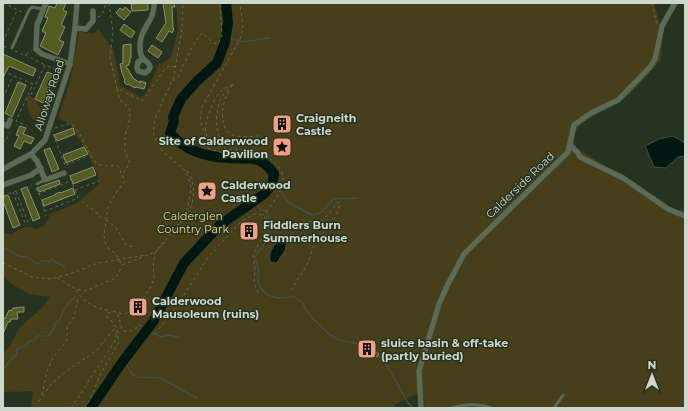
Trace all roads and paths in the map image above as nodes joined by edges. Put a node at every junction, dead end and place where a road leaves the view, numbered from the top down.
1 (3, 3) edge
2 (46, 3) edge
3 (77, 3) edge
4 (106, 3) edge
5 (110, 3) edge
6 (154, 3) edge
7 (183, 3) edge
8 (220, 3) edge
9 (240, 3) edge
10 (652, 3) edge
11 (675, 3) edge
12 (43, 9) junction
13 (17, 10) junction
14 (93, 11) dead end
15 (26, 14) junction
16 (93, 19) junction
17 (75, 28) junction
18 (660, 37) junction
19 (3, 42) edge
20 (3, 46) edge
21 (12, 48) dead end
22 (36, 49) junction
23 (24, 55) junction
24 (143, 59) dead end
25 (60, 62) junction
26 (70, 64) junction
27 (45, 65) junction
28 (176, 67) junction
29 (3, 70) edge
30 (13, 75) junction
31 (173, 82) junction
32 (33, 84) junction
33 (234, 84) junction
34 (35, 85) junction
35 (117, 88) junction
36 (31, 95) dead end
37 (3, 98) edge
38 (10, 120) dead end
39 (3, 124) edge
40 (27, 126) dead end
41 (205, 133) junction
42 (8, 134) dead end
43 (262, 136) dead end
44 (3, 140) edge
45 (570, 145) junction
46 (202, 146) dead end
47 (227, 149) junction
48 (237, 150) junction
49 (31, 154) junction
50 (88, 156) dead end
51 (65, 165) junction
52 (41, 168) junction
53 (3, 169) edge
54 (186, 171) junction
55 (64, 173) dead end
56 (122, 174) junction
57 (46, 180) junction
58 (71, 180) junction
59 (99, 181) dead end
60 (36, 184) dead end
61 (3, 185) edge
62 (75, 190) junction
63 (16, 191) junction
64 (13, 192) junction
65 (39, 193) junction
66 (3, 196) edge
67 (82, 200) dead end
68 (42, 203) junction
69 (262, 215) junction
70 (46, 216) dead end
71 (685, 216) edge
72 (106, 219) junction
73 (3, 222) edge
74 (4, 226) dead end
75 (177, 227) junction
76 (291, 235) dead end
77 (133, 247) dead end
78 (155, 252) junction
79 (3, 264) edge
80 (122, 265) junction
81 (56, 278) junction
82 (76, 289) junction
83 (292, 290) dead end
84 (259, 294) dead end
85 (78, 298) dead end
86 (112, 311) junction
87 (118, 313) junction
88 (142, 327) dead end
89 (116, 328) junction
90 (155, 334) dead end
91 (42, 395) junction
92 (562, 396) dead end
93 (39, 401) dead end
94 (70, 408) edge
95 (84, 408) edge
96 (421, 408) edge
97 (451, 408) edge
98 (492, 408) edge
99 (554, 408) edge

1 - 13 path
2 - 12 street
3 - 17 street, Alloway Road
4 - 16 path
5 - 35 path
6 - 24 street
7 - 28 path
8 - 31 path
9 - 41 path
10 - 18 path
11 - 18 street, Calderside Road
12 - 15 lane
12 - 22 street
13 - 15 path
13 - 19 path
14 - 16 street
15 - 21 lane
16 - 17 street
17 - 26 street, Alloway Road
18 - 45 street, Calderside Road
20 - 23 path
22 - 23 path
22 - 25 street
23 - 27 path
25 - 26 street
25 - 27 path
26 - 49 street, Alloway Road
27 - 34 path
28 - 31 path
28 - 35 path
29 - 30 path
30 - 32 path
30 - 37 path
31 - 54 path
32 - 34 path
32 - 40 path
33 - 41 path
33 - 43 path
33 - 48 path
34 - 36 path
35 - 56 path
38 - 39 street
41 - 47 path
42 - 44 path
45 - 71 street
45 - 96 street, Calderside Road
46 - 47 path
47 - 48 path
48 - 69 path
49 - 52 street
49 - 53 street, Alloway Road
50 - 51 path
51 - 56 path
51 - 58 path
52 - 57 street
52 - 61 street
54 - 75 path
54 - 75 path
55 - 57 street
56 - 72 path
57 - 60 lane
58 - 62 path
58 - 65 path
59 - 62 path
62 - 68 path
63 - 64 path
63 - 64 path
63 - 65 path
64 - 66 path
65 - 68 path
67 - 72 path
68 - 70 path
69 - 84 path
69 - 90 path
72 - 77 path
72 - 80 path
73 - 74 path
75 - 78 path
76 - 83 path
78 - 80 path
78 - 81 path
78 - 87 path
79 - 81 path
80 - 82 path
81 - 82 path
82 - 86 path
85 - 91 path
86 - 87 path
86 - 89 path
87 - 88 path
89 - 91 path
89 - 94 path
89 - 95 path
91 - 93 path
92 - 99 lane
97 - 98 lane

